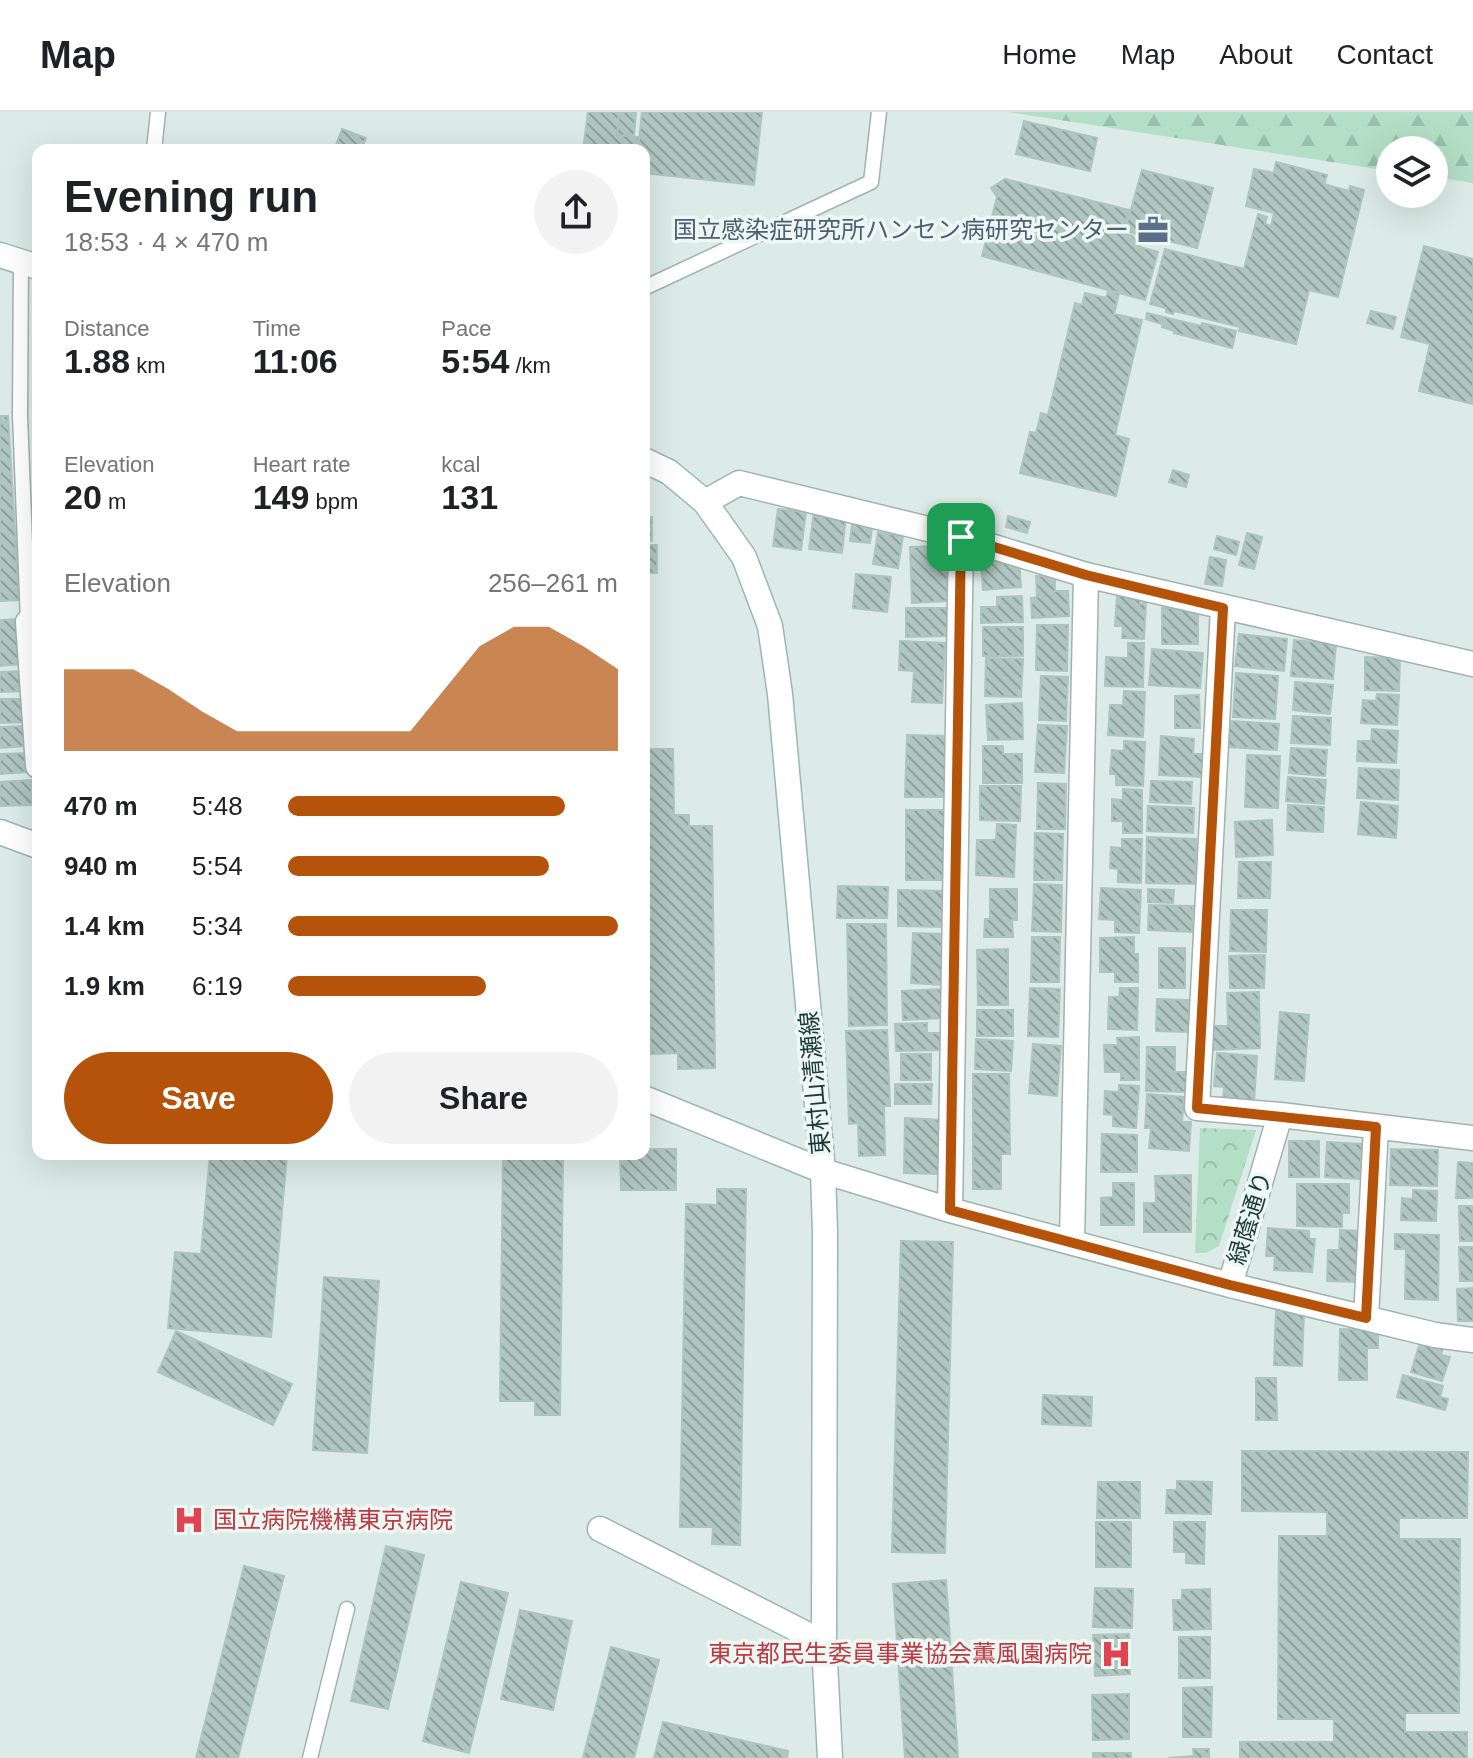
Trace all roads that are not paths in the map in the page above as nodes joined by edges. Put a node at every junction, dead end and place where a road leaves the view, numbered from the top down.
1 (158, 112) edge
2 (879, 112) edge
3 (155, 144) edge
4 (20, 261) edge
5 (650, 285) edge
6 (650, 463) edge
7 (705, 502) junction
8 (961, 537) junction
9 (1086, 575) junction
10 (1223, 608) junction
11 (28, 622) joint
12 (1473, 664) edge
13 (32, 680) edge
14 (0, 832) edge
15 (32, 844) edge
16 (650, 1100) edge
17 (1280, 1115) junction
18 (1376, 1127) junction
19 (1473, 1138) edge
20 (823, 1171) junction
21 (950, 1210) junction
22 (1072, 1242) junction
23 (1230, 1285) junction
24 (1366, 1318) junction
25 (1473, 1340) edge
26 (600, 1529) dead end
27 (347, 1609) dead end
28 (824, 1643) junction
29 (310, 1758) edge
30 (830, 1758) edge

1 - 3 lane
2 - 5 lane
4 - 11 lane
6 - 7 street, 東村山清瀬線
7 - 8 street
7 - 20 street, 東村山清瀬線
8 - 9 street
8 - 21 street
9 - 10 street
9 - 22 street
10 - 12 street
10 - 17 street
11 - 13 street
14 - 15 street
16 - 20 street, 緑蔭通り
17 - 18 street
17 - 23 street, 緑蔭通り
18 - 19 street
18 - 24 street
20 - 21 street, 緑蔭通り
20 - 28 street, 東村山清瀬線
21 - 22 street, 緑蔭通り
22 - 23 street, 緑蔭通り
23 - 24 street
24 - 25 street
26 - 28 street
27 - 29 lane
28 - 30 street, 東村山清瀬線

